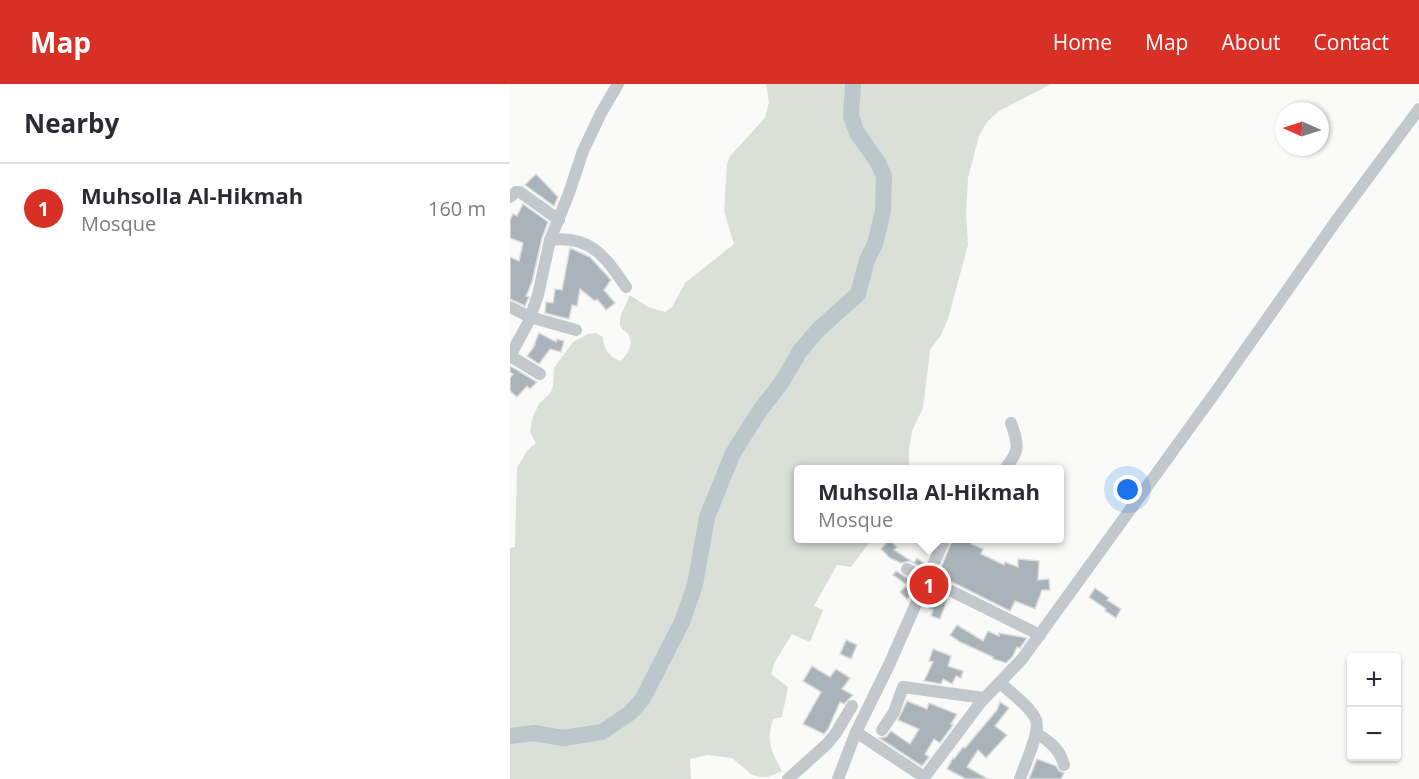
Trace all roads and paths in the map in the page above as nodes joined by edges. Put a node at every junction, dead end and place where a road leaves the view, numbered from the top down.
1 (618, 84) edge
2 (1419, 109) edge
3 (510, 197) edge
4 (559, 220) junction
5 (550, 240) junction
6 (626, 287) dead end
7 (510, 307) edge
8 (530, 317) junction
9 (576, 330) dead end
10 (510, 356) edge
11 (540, 374) dead end
12 (1011, 423) dead end
13 (1008, 465) edge
14 (943, 543) edge
15 (907, 569) dead end
16 (927, 580) junction
17 (1040, 635) junction
18 (881, 682) junction
19 (1000, 683) junction
20 (903, 687) junction
21 (984, 698) junction
22 (852, 706) dead end
23 (882, 730) dead end
24 (856, 732) junction
25 (1036, 733) junction
26 (1064, 765) dead end
27 (923, 778) edge
28 (788, 779) edge
29 (838, 779) edge
30 (1020, 779) edge

1 - 4 street
2 - 17 street
3 - 4 street
4 - 5 street
5 - 6 street
5 - 8 street
7 - 8 street
8 - 9 street
8 - 10 street
10 - 11 street
12 - 13 street
14 - 16 street
15 - 16 street
16 - 17 street
16 - 18 street
17 - 19 street
18 - 20 street
18 - 24 street
19 - 21 street
19 - 25 street
20 - 21 street
20 - 23 street
21 - 27 street
22 - 28 street
24 - 27 street
24 - 29 street
25 - 26 street
25 - 30 street

